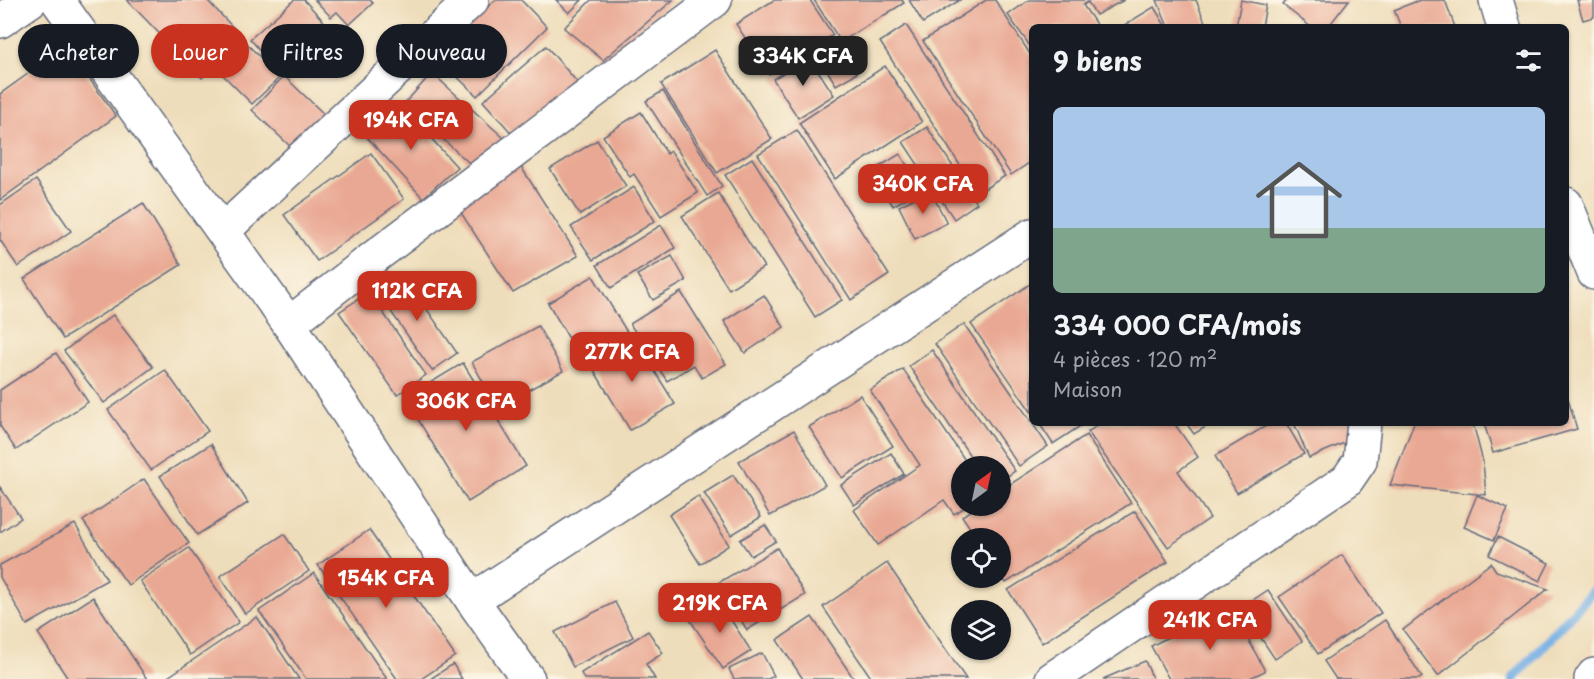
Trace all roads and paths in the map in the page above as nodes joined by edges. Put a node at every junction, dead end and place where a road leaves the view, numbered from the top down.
1 (31, 0) edge
2 (57, 0) edge
3 (471, 0) edge
4 (715, 0) edge
5 (1496, 0) edge
6 (0, 21) edge
7 (1503, 24) edge
8 (1569, 211) edge
9 (224, 230) junction
10 (1029, 237) edge
11 (1594, 273) edge
12 (289, 324) junction
13 (1364, 426) edge
14 (472, 600) junction
15 (1594, 675) edge
16 (528, 679) edge
17 (1052, 679) edge
18 (1591, 679) edge

1 - 6 street
2 - 9 street
3 - 9 street
4 - 12 street
5 - 7 street
8 - 11 street
9 - 12 street
10 - 14 street
12 - 14 street
13 - 17 street
14 - 16 street
15 - 18 street

